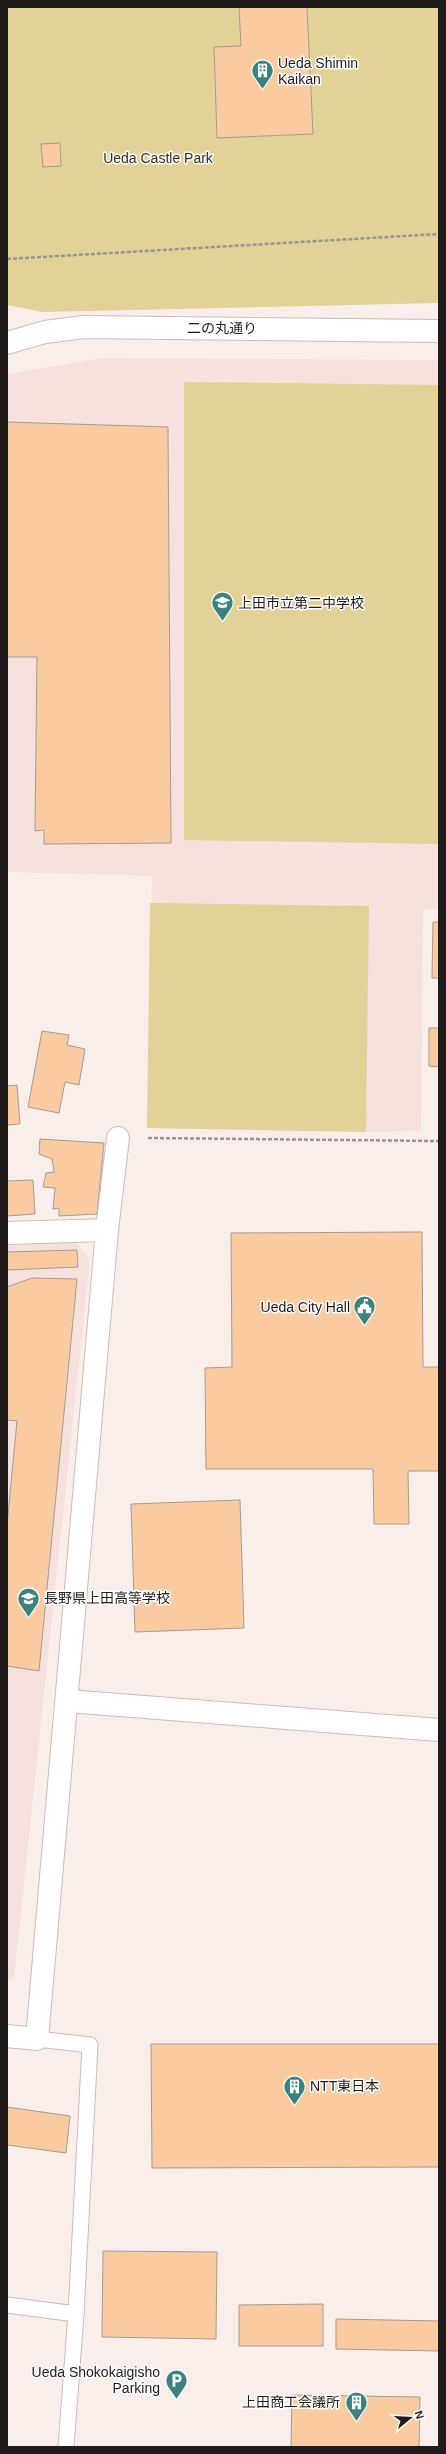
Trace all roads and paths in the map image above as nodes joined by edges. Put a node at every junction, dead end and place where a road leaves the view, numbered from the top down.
1 (439, 234) edge
2 (7, 259) edge
3 (439, 331) edge
4 (7, 343) edge
5 (118, 1138) joint
6 (439, 1141) edge
7 (107, 1230) junction
8 (7, 1233) edge
9 (68, 1701) junction
10 (439, 1730) edge
11 (7, 2036) edge
12 (37, 2039) junction
13 (7, 2305) edge
14 (76, 2314) junction
15 (66, 2447) edge

1 - 2 path
3 - 4 street, 二の丸通り
5 - 6 path
5 - 7 street
7 - 8 street
7 - 9 street
9 - 10 street
9 - 12 street
11 - 12 street
12 - 14 lane
13 - 14 lane
14 - 15 lane

